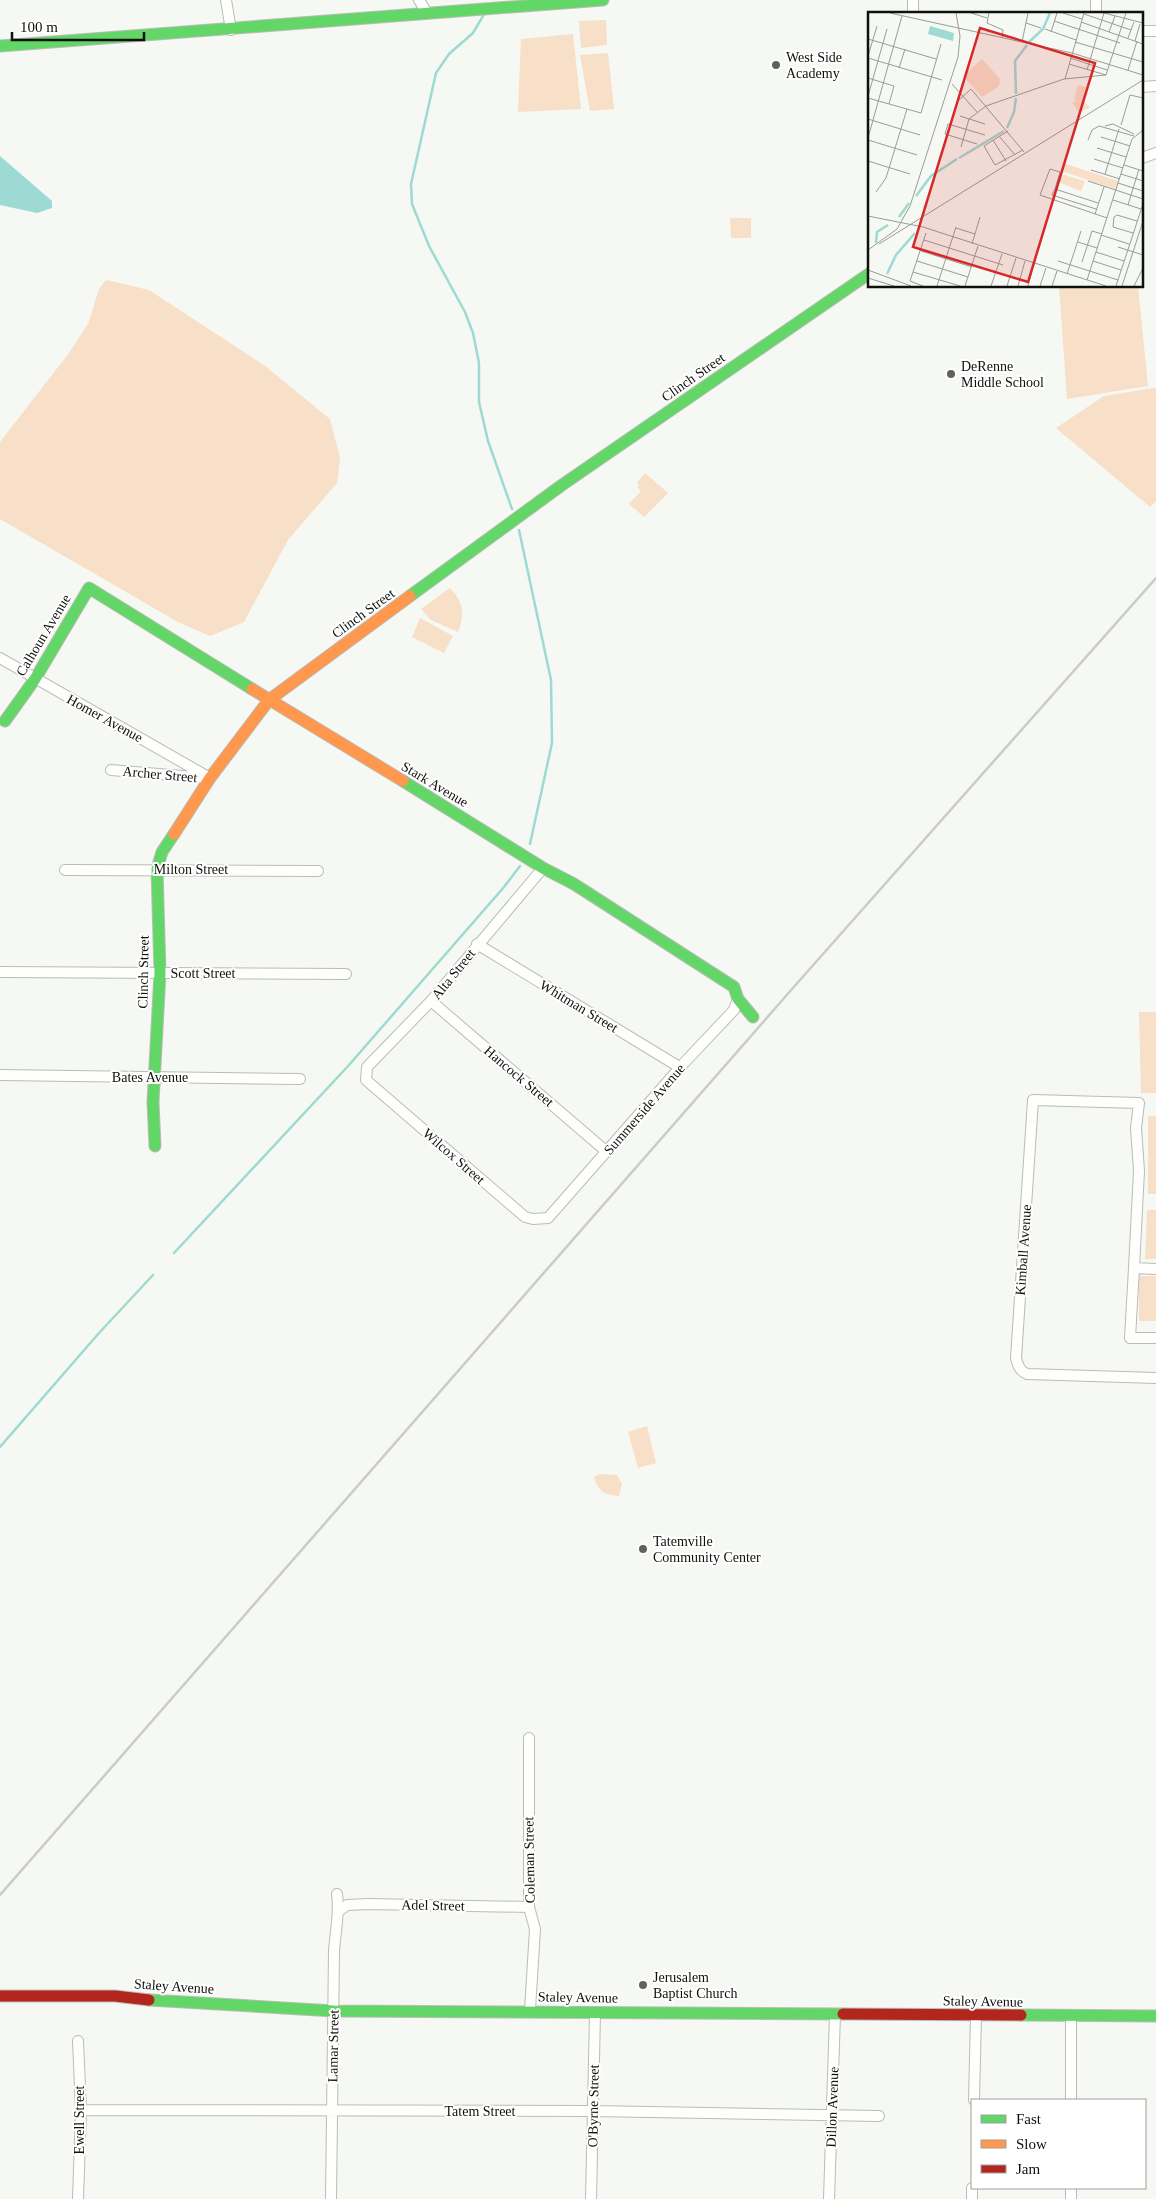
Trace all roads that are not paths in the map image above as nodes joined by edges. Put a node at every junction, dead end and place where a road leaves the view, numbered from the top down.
1 (226, 0) edge
2 (419, 0) edge
3 (603, 0) edge
4 (427, 13) junction
5 (231, 30) junction
6 (0, 46) edge
7 (1156, 153) edge
8 (1144, 157) edge
9 (868, 274) edge
10 (90, 588) joint
11 (0, 658) edge
12 (35, 679) junction
13 (269, 700) junction
14 (5, 721) dead end
15 (111, 770) dead end
16 (210, 778) junction
17 (543, 868) junction
18 (157, 869) junction
19 (65, 870) dead end
20 (318, 871) dead end
21 (477, 944) junction
22 (0, 972) edge
23 (160, 973) junction
24 (346, 974) dead end
25 (738, 999) junction
26 (431, 1001) junction
27 (753, 1017) dead end
28 (681, 1068) junction
29 (0, 1076) edge
30 (155, 1078) junction
31 (300, 1079) dead end
32 (366, 1080) joint
33 (155, 1146) dead end
34 (608, 1152) junction
35 (548, 1218) joint
36 (1134, 1268) junction
37 (1156, 1269) edge
38 (1156, 1338) edge
39 (1156, 1378) edge
40 (529, 1738) dead end
41 (336, 1894) dead end
42 (529, 1907) junction
43 (340, 1912) junction
44 (0, 1996) edge
45 (530, 2010) junction
46 (334, 2011) junction
47 (595, 2013) junction
48 (835, 2014) junction
49 (976, 2016) junction
50 (1156, 2016) edge
51 (1070, 2017) junction
52 (78, 2041) dead end
53 (974, 2099) edge
54 (1071, 2099) edge
55 (80, 2110) junction
56 (332, 2111) junction
57 (592, 2112) junction
58 (831, 2116) junction
59 (879, 2116) dead end
60 (78, 2199) edge
61 (332, 2199) edge
62 (591, 2199) edge
63 (830, 2199) edge

1 - 5 street
2 - 4 street
3 - 4 street
4 - 5 street
5 - 6 street
7 - 8 street
9 - 13 street, Clinch Street
10 - 12 street, Calhoun Avenue
10 - 13 street, Stark Avenue
11 - 12 street, Homer Avenue
12 - 14 street, Calhoun Avenue
12 - 16 street, Homer Avenue
13 - 16 street, Clinch Street
13 - 17 street, Stark Avenue
15 - 16 street, Archer Street
16 - 18 street, Clinch Street
17 - 21 street, Alta Street
17 - 25 street, Stark Avenue
18 - 19 street, Milton Street
18 - 20 street, Milton Street
18 - 23 street, Clinch Street
21 - 26 street, Alta Street
21 - 28 street, Whitman Street
22 - 23 street, Scott Street
23 - 24 street, Scott Street
23 - 30 street, Clinch Street
25 - 27 street, Stark Avenue
25 - 28 street, Summerside Avenue
26 - 32 street, Alta Street
26 - 34 street, Hancock Street
28 - 34 street, Summerside Avenue
29 - 30 street, Bates Avenue
30 - 31 street, Bates Avenue
30 - 33 street, Clinch Street
32 - 35 street, Wilcox Street
34 - 35 street, Summerside Avenue
36 - 37 street
36 - 38 street
36 - 39 street, Kimball Avenue
40 - 42 street, Coleman Street
41 - 43 street, Lamar Street
42 - 43 street, Adel Street
42 - 45 street, Coleman Street
43 - 46 street, Lamar Street
44 - 46 street, Staley Avenue
45 - 46 street, Staley Avenue
45 - 47 street, Staley Avenue
46 - 56 street, Lamar Street
47 - 48 street, Staley Avenue
47 - 57 street, O'Byrne Street
48 - 49 street, Staley Avenue
48 - 58 street, Dillon Avenue
49 - 51 street, Staley Avenue
49 - 53 street
50 - 51 street, Staley Avenue
51 - 54 street
52 - 55 street, Ewell Street
55 - 56 street, Tatem Street
55 - 60 street, Ewell Street
56 - 57 street, Tatem Street
56 - 61 street, Lamar Street
57 - 58 street, Tatem Street
57 - 62 street, O'Byrne Street
58 - 59 street, Tatem Street
58 - 63 street, Dillon Avenue

